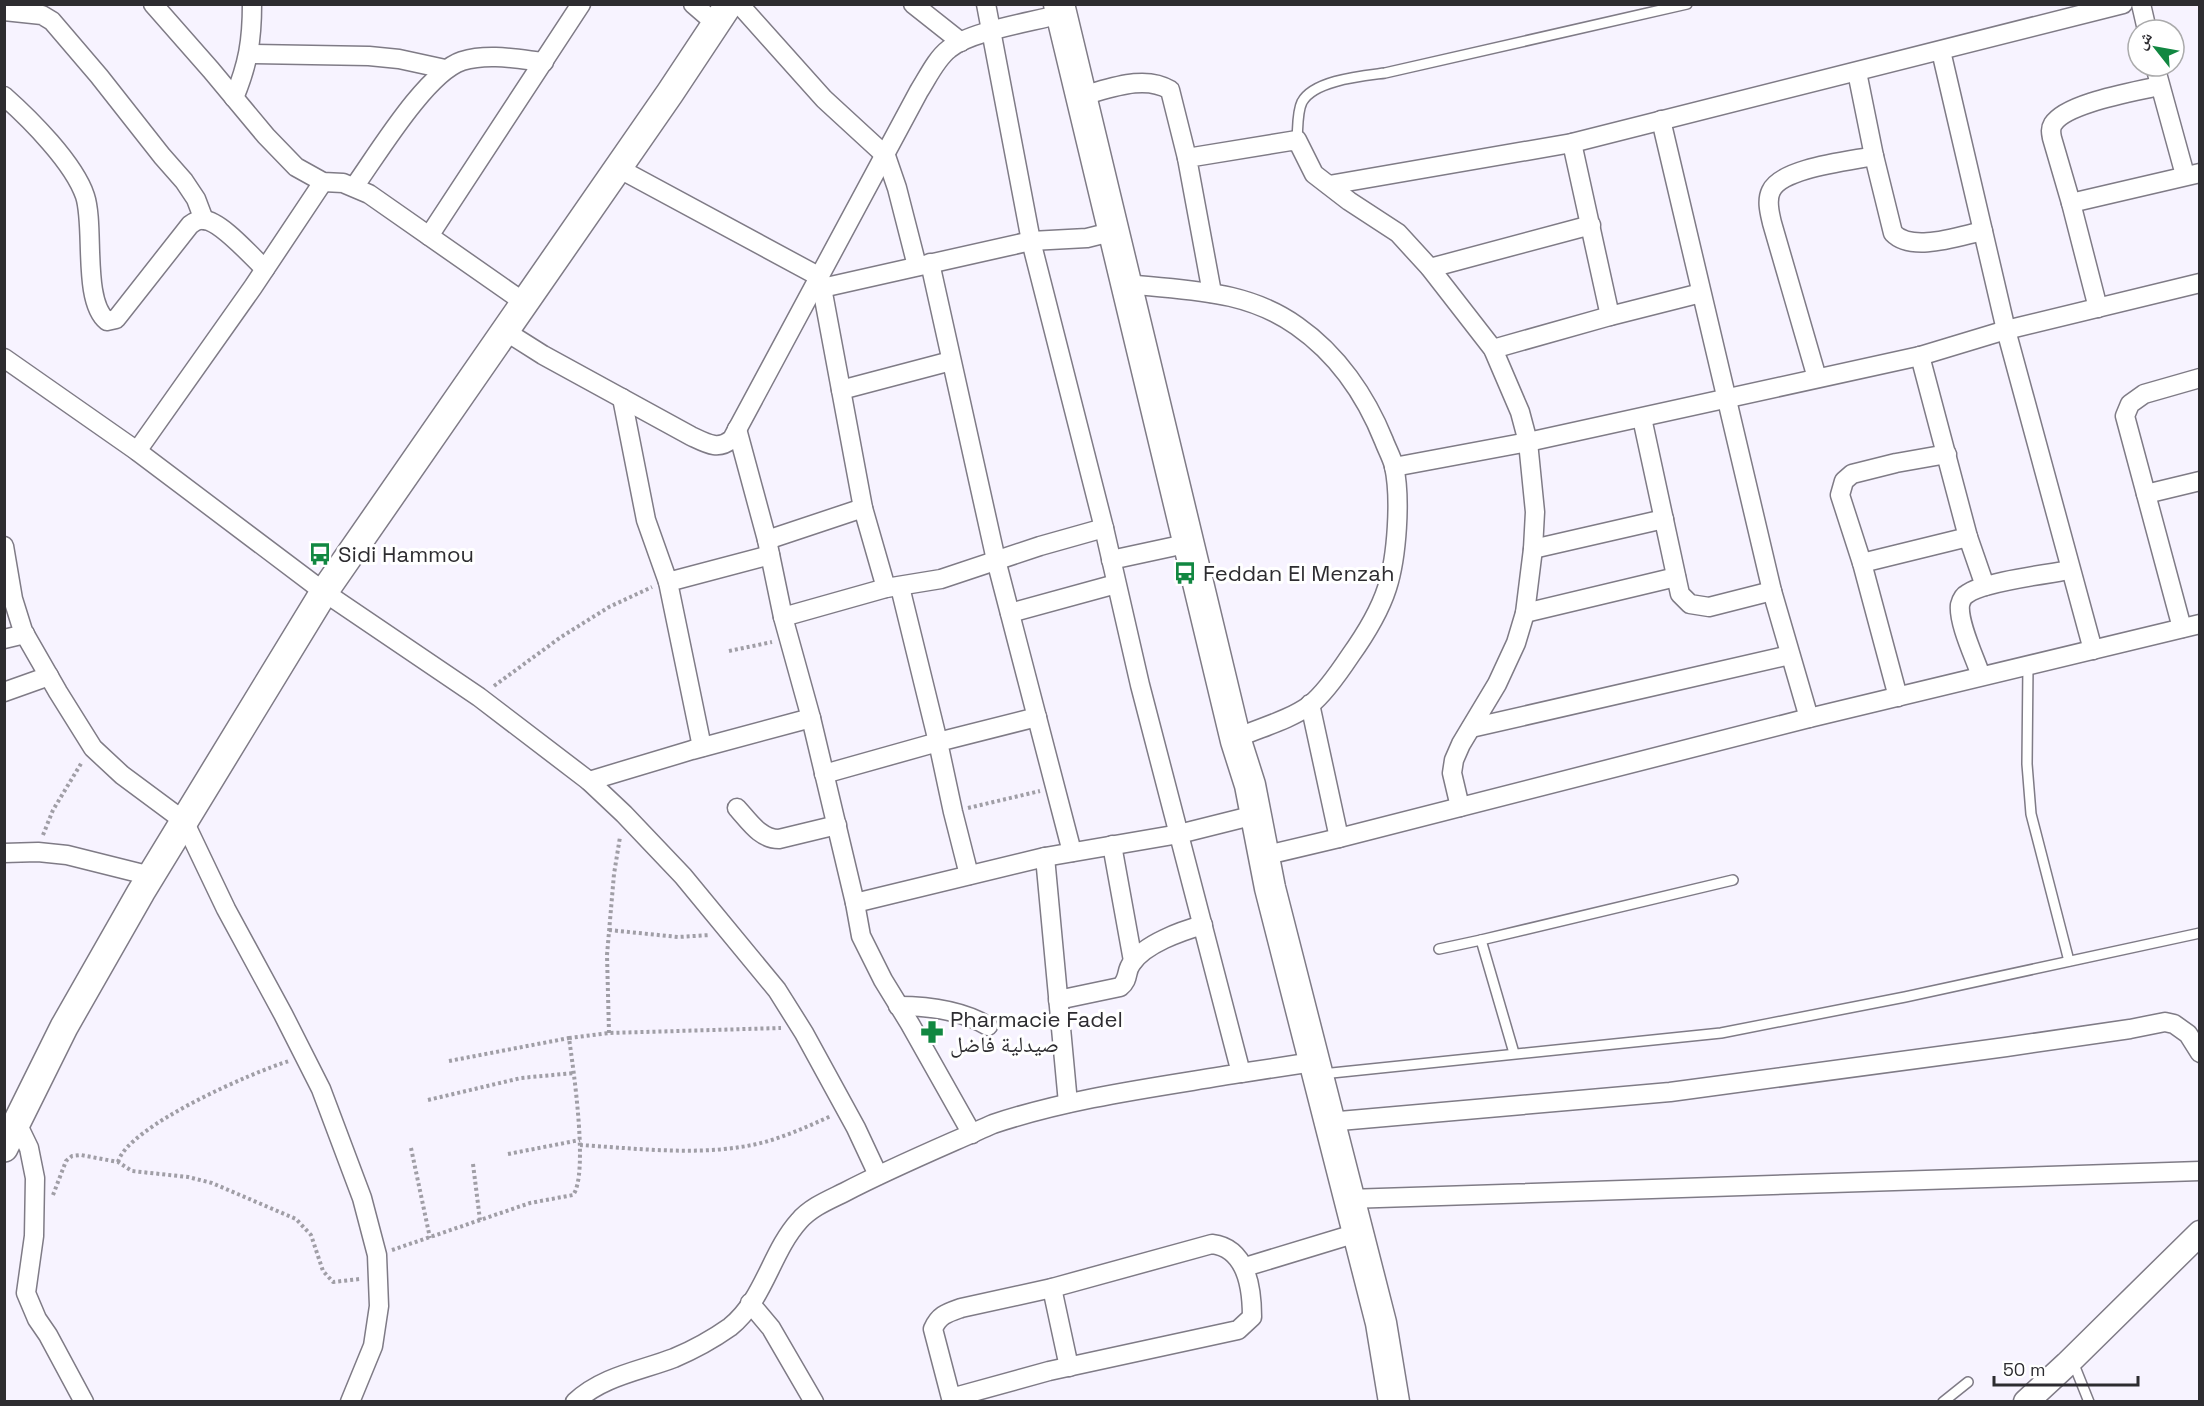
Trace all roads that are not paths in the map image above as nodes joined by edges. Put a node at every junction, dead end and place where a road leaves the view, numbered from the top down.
1 (153, 4) edge
2 (252, 4) edge
3 (581, 4) edge
4 (693, 4) edge
5 (739, 4) edge
6 (913, 4) edge
7 (986, 4) edge
8 (1687, 4) edge
9 (2123, 4) edge
10 (1060, 10) edge
11 (4, 11) edge
12 (722, 14) edge
13 (991, 32) junction
14 (961, 42) junction
15 (1941, 51) junction
16 (249, 54) junction
17 (544, 62) junction
18 (446, 69) junction
19 (1857, 72) junction
20 (2157, 78) edge
21 (2159, 86) junction
22 (4, 96) edge
23 (1081, 96) junction
24 (234, 98) junction
25 (1662, 120) junction
26 (1297, 140) junction
27 (1572, 143) junction
28 (886, 156) junction
29 (1874, 156) junction
30 (1187, 158) junction
31 (618, 168) junction
32 (2192, 174) edge
33 (323, 182) junction
34 (1329, 185) junction
35 (354, 187) junction
36 (2071, 203) junction
37 (204, 220) junction
38 (1591, 225) junction
39 (1114, 231) junction
40 (1983, 231) junction
41 (429, 236) junction
42 (1031, 241) junction
43 (923, 265) junction
44 (1430, 268) junction
45 (265, 269) junction
46 (821, 282) junction
47 (2199, 283) edge
48 (1128, 284) junction
49 (1212, 293) junction
50 (1701, 293) junction
51 (525, 303) junction
52 (2098, 308) junction
53 (1610, 316) junction
54 (2006, 330) junction
55 (505, 331) junction
56 (1493, 349) junction
57 (1920, 356) junction
58 (4, 358) edge
59 (951, 361) junction
60 (1817, 378) junction
61 (2199, 378) edge
62 (841, 390) junction
63 (622, 399) junction
64 (1726, 400) junction
65 (1642, 418) junction
66 (737, 429) junction
67 (1528, 442) junction
68 (137, 451) junction
69 (1947, 454) junction
70 (1394, 467) junction
71 (2199, 481) edge
72 (2146, 494) junction
73 (863, 508) junction
74 (1664, 519) junction
75 (1104, 528) junction
76 (1968, 537) junction
77 (1190, 543) junction
78 (4, 546) edge
79 (768, 547) junction
80 (1533, 549) junction
81 (996, 560) junction
82 (1111, 560) junction
83 (1862, 563) junction
84 (2070, 570) junction
85 (1676, 577) junction
86 (668, 582) junction
87 (1116, 584) junction
88 (1985, 586) junction
89 (893, 588) junction
90 (1772, 591) junction
91 (324, 592) junction
92 (1010, 613) junction
93 (1525, 613) junction
94 (783, 617) junction
95 (2191, 626) edge
96 (25, 634) junction
97 (4, 639) edge
98 (2092, 650) junction
99 (1790, 655) junction
100 (2028, 665) junction
101 (49, 676) junction
102 (1981, 676) junction
103 (4, 692) edge
104 (1898, 697) junction
105 (1310, 704) junction
106 (1037, 717) junction
107 (811, 718) junction
108 (1809, 718) junction
109 (1471, 728) junction
110 (1236, 741) junction
111 (938, 742) junction
112 (702, 747) junction
113 (824, 774) junction
114 (589, 781) junction
115 (1460, 807) junction
116 (737, 808) dead end
117 (1255, 815) junction
118 (184, 821) junction
119 (837, 825) junction
120 (1179, 834) junction
121 (1339, 838) junction
122 (1112, 845) junction
123 (1072, 852) junction
124 (4, 853) edge
125 (1263, 856) junction
126 (1045, 857) junction
127 (969, 875) junction
128 (151, 876) junction
129 (1733, 880) dead end
130 (855, 903) junction
131 (1203, 925) junction
132 (2199, 933) edge
133 (1481, 940) junction
134 (1439, 949) dead end
135 (1133, 961) junction
136 (2069, 961) junction
137 (1058, 1000) junction
138 (898, 1006) junction
139 (988, 1026) dead end
140 (1514, 1053) junction
141 (2199, 1053) edge
142 (1315, 1068) junction
143 (1241, 1073) junction
144 (1068, 1103) junction
145 (16, 1121) junction
146 (1328, 1122) junction
147 (972, 1134) junction
148 (4, 1148) edge
149 (2199, 1172) edge
150 (878, 1175) junction
151 (1348, 1199) junction
152 (1356, 1233) junction
153 (2199, 1233) edge
154 (1245, 1267) junction
155 (1052, 1288) junction
156 (750, 1303) junction
157 (2072, 1359) junction
158 (1069, 1367) junction
159 (1968, 1382) dead end
160 (952, 1400) edge
161 (84, 1401) edge
162 (350, 1401) edge
163 (575, 1401) edge
164 (814, 1401) edge
165 (1394, 1401) edge
166 (1943, 1401) edge
167 (2026, 1401) edge
168 (2089, 1401) edge

1 - 24 street
2 - 16 street
3 - 17 street
4 - 12 street
5 - 28 street
6 - 14 street
7 - 13 street
8 - 26 lane
9 - 15 street
10 - 13 street
10 - 23 main road
11 - 37 street
12 - 31 main road
13 - 14 street
13 - 42 street
14 - 28 street
15 - 19 street
15 - 40 street
16 - 18 street
16 - 24 street
17 - 18 street
17 - 41 street
18 - 35 street
19 - 25 street
19 - 29 street
20 - 21 street
21 - 32 street
21 - 36 street
22 - 37 street
23 - 30 street
23 - 39 main road
24 - 33 street
25 - 27 street
25 - 50 street
26 - 30 street
26 - 34 street
27 - 34 street
27 - 38 street
28 - 43 street
28 - 46 street
29 - 40 street
29 - 60 street
30 - 49 street
31 - 46 street
31 - 51 main road
32 - 36 street
33 - 35 street
33 - 45 street
34 - 44 street
35 - 41 street
36 - 52 street
37 - 45 street
38 - 44 street
38 - 53 street
39 - 42 street
39 - 48 main road
40 - 54 street
41 - 51 street
42 - 43 street
42 - 75 street
43 - 46 street
43 - 59 street
44 - 56 street
45 - 68 street
46 - 62 street
46 - 66 street
47 - 52 street
48 - 49 street
48 - 77 main road
49 - 70 street
50 - 53 street
50 - 64 street
51 - 55 main road
52 - 54 street
53 - 56 street
54 - 57 street
54 - 84 street
55 - 63 street
55 - 91 main road
56 - 67 street
57 - 60 street
57 - 69 street
58 - 68 street
59 - 62 street
59 - 81 street
60 - 64 street
61 - 72 street
62 - 73 street
63 - 66 street
63 - 86 street
64 - 65 street
64 - 90 street
65 - 67 street
65 - 74 street
66 - 79 street
67 - 70 street
67 - 80 street
68 - 91 street
69 - 76 street
69 - 83 street
70 - 105 street
71 - 72 street
72 - 95 street
73 - 79 street
73 - 89 street
74 - 80 street
74 - 85 street
75 - 81 street
75 - 82 street
76 - 83 street
76 - 88 street
77 - 82 street
77 - 110 main road
78 - 96 street
79 - 86 street
79 - 94 street
80 - 93 street
81 - 89 street
81 - 92 street
82 - 87 street
83 - 104 street
84 - 88 street
84 - 98 street
85 - 90 street
85 - 93 street
86 - 112 street
87 - 92 street
87 - 120 street
88 - 102 street
89 - 94 street
89 - 111 street
90 - 99 street
91 - 114 street
91 - 118 main road
92 - 106 street
93 - 109 street
94 - 107 street
95 - 98 street
96 - 97 street
96 - 101 street
98 - 100 street
99 - 108 street
99 - 109 street
100 - 102 street
100 - 136 lane
101 - 103 street
101 - 118 street
102 - 104 street
104 - 108 street
105 - 110 street
105 - 121 street
106 - 111 street
106 - 123 street
107 - 112 street
107 - 113 street
108 - 115 street
109 - 115 street
110 - 117 main road
111 - 113 street
111 - 127 street
112 - 114 street
113 - 119 street
114 - 150 street
115 - 121 street
116 - 119 street
117 - 120 street
117 - 125 main road
118 - 128 main road
118 - 162 street
119 - 130 street
120 - 122 street
120 - 131 street
121 - 125 street
122 - 123 street
122 - 135 street
123 - 126 street
124 - 128 street
125 - 142 main road
126 - 127 street
126 - 137 street
127 - 130 street
128 - 145 main road
129 - 133 lane
130 - 138 street
131 - 135 street
131 - 143 street
132 - 136 lane
133 - 134 lane
133 - 140 lane
135 - 137 street
136 - 140 lane
137 - 144 street
138 - 139 street
138 - 147 street
140 - 142 lane
141 - 146 street
142 - 143 street
142 - 146 main road
143 - 144 street
144 - 147 street
145 - 148 main road
145 - 161 street
146 - 151 main road
147 - 150 street
149 - 151 street
150 - 156 street
151 - 152 main road
152 - 154 street
152 - 165 main road
153 - 157 street
154 - 155 street
154 - 158 street
155 - 158 street
155 - 160 street
156 - 163 street
156 - 164 street
157 - 167 street
157 - 168 lane
158 - 160 street
159 - 166 lane

